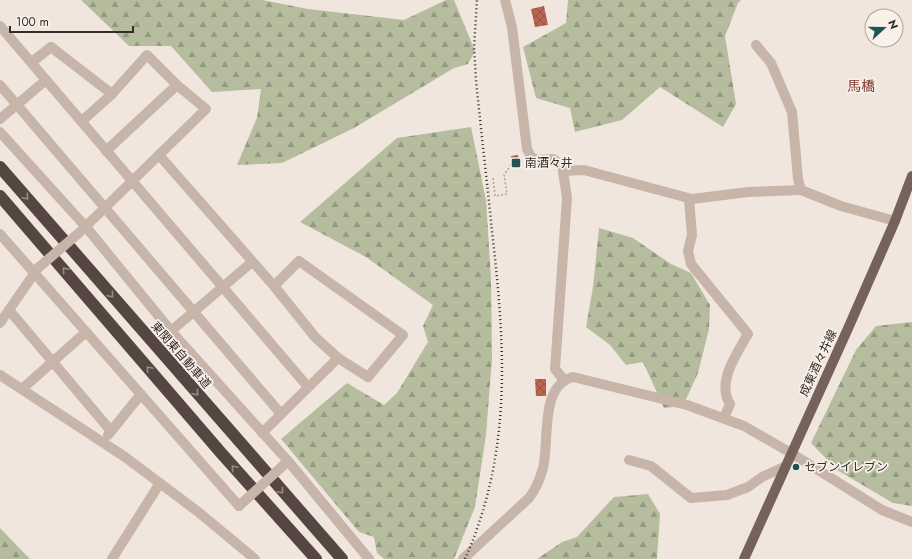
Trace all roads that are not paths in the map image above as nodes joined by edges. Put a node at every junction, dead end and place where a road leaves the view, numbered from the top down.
1 (505, 0) edge
2 (0, 26) edge
3 (756, 45) dead end
4 (32, 62) junction
5 (46, 80) junction
6 (0, 85) edge
7 (177, 85) junction
8 (112, 94) junction
9 (17, 105) junction
10 (0, 120) edge
11 (82, 121) junction
12 (0, 132) edge
13 (106, 151) junction
14 (159, 155) junction
15 (0, 167) edge
16 (563, 171) junction
17 (912, 176) edge
18 (132, 182) junction
19 (801, 190) junction
20 (0, 196) edge
21 (689, 199) junction
22 (105, 208) junction
23 (895, 221) junction
24 (83, 229) junction
25 (0, 234) edge
26 (252, 262) junction
27 (36, 270) junction
28 (223, 286) junction
29 (274, 286) junction
30 (9, 310) junction
31 (194, 311) junction
32 (0, 322) edge
33 (171, 331) junction
34 (86, 332) junction
35 (338, 358) junction
36 (52, 361) junction
37 (0, 375) edge
38 (564, 380) junction
39 (308, 387) junction
40 (22, 389) junction
41 (141, 394) junction
42 (281, 414) junction
43 (724, 418) junction
44 (111, 431) junction
45 (262, 432) junction
46 (102, 441) junction
47 (791, 453) junction
48 (630, 460) dead end
49 (288, 462) junction
50 (784, 467) junction
51 (160, 483) junction
52 (912, 522) edge
53 (477, 547) junction
54 (112, 559) edge
55 (255, 559) edge
56 (316, 559) edge
57 (342, 559) edge
58 (369, 559) edge
59 (463, 559) edge
60 (474, 559) edge
61 (744, 559) edge

1 - 16 street
2 - 4 street
3 - 19 street
4 - 5 street
4 - 8 street
5 - 9 street
5 - 11 street
6 - 9 street
7 - 8 street
7 - 13 street
7 - 14 street
8 - 11 street
9 - 10 street
9 - 22 street
11 - 13 street
12 - 24 street
13 - 18 street
14 - 18 street
14 - 26 street
15 -> 57 highway, 東関東自動車道
16 - 21 street
16 - 38 street
17 - 23 main road, 成東酒々井線
18 - 22 street
18 - 28 street
19 - 21 street
19 - 23 street
56 -> 20 highway
21 - 43 street
22 - 24 street
22 - 31 street
23 - 47 main road, 成東酒々井線
24 - 27 street, bridge
24 - 33 street
25 - 27 street
26 - 28 street
26 - 29 street
27 - 30 street
27 - 34 street
28 - 31 street
28 - 39 street
29 - 35 street
29 - 35 street
30 - 32 street
30 - 36 street
31 - 33 street
31 - 42 street
33 - 45 street
34 - 36 street
34 - 41 street
35 - 39 street
36 - 40 street
36 - 44 street
37 - 40 street
38 - 43 street
38 - 53 street
39 - 42 street
40 - 46 street
41 - 44 street
41 - 49 street, bridge
42 - 45 street
43 - 47 street
44 - 46 street
45 - 49 street
46 - 51 street
47 - 50 main road, 成東酒々井線
47 - 52 street
48 - 50 street
49 - 58 street
50 - 61 main road, 成東酒々井線
51 - 54 street
51 - 55 street
53 - 59 street
53 - 60 street

